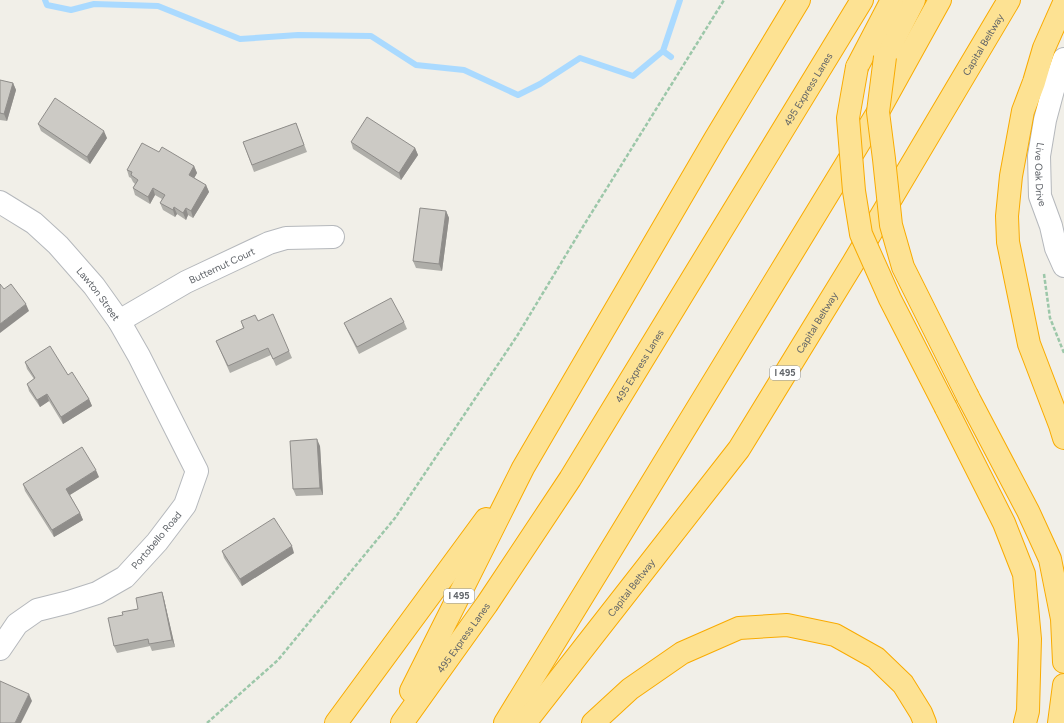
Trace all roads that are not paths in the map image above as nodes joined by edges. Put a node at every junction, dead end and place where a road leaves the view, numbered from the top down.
1 (799, 0) edge
2 (862, 0) edge
3 (892, 0) edge
4 (914, 0) edge
5 (940, 0) edge
6 (1009, 0) edge
7 (1064, 3) edge
8 (1064, 59) edge
9 (878, 112) junction
10 (0, 202) edge
11 (332, 237) dead end
12 (1064, 266) edge
13 (119, 321) junction
14 (166, 410) joint
15 (1064, 438) edge
16 (523, 468) junction
17 (0, 648) edge
18 (1064, 662) edge
19 (1064, 685) edge
20 (336, 723) edge
21 (395, 723) edge
22 (402, 723) edge
23 (505, 723) edge
24 (525, 723) edge
25 (593, 723) edge
26 (925, 723) edge
27 (1025, 723) edge
28 (1059, 723) edge

1 - 16 highway, I 495
2 - 22 highway, 495 Express Lanes
3 - 27 highway, bridge
4 - 9 highway, bridge
5 - 9 highway
6 - 24 highway, Capital Beltway / I 495
7 - 15 highway
8 - 12 street, Live Oak Drive
9 - 18 highway, bridge
9 - 23 highway
10 - 13 street, Lawton Street
11 - 13 street, Butternut Court
13 - 14 street, Lawton Street
14 - 17 street, Portobello Road
16 - 20 highway
16 - 21 highway, I 495
19 - 28 highway
25 - 26 highway

